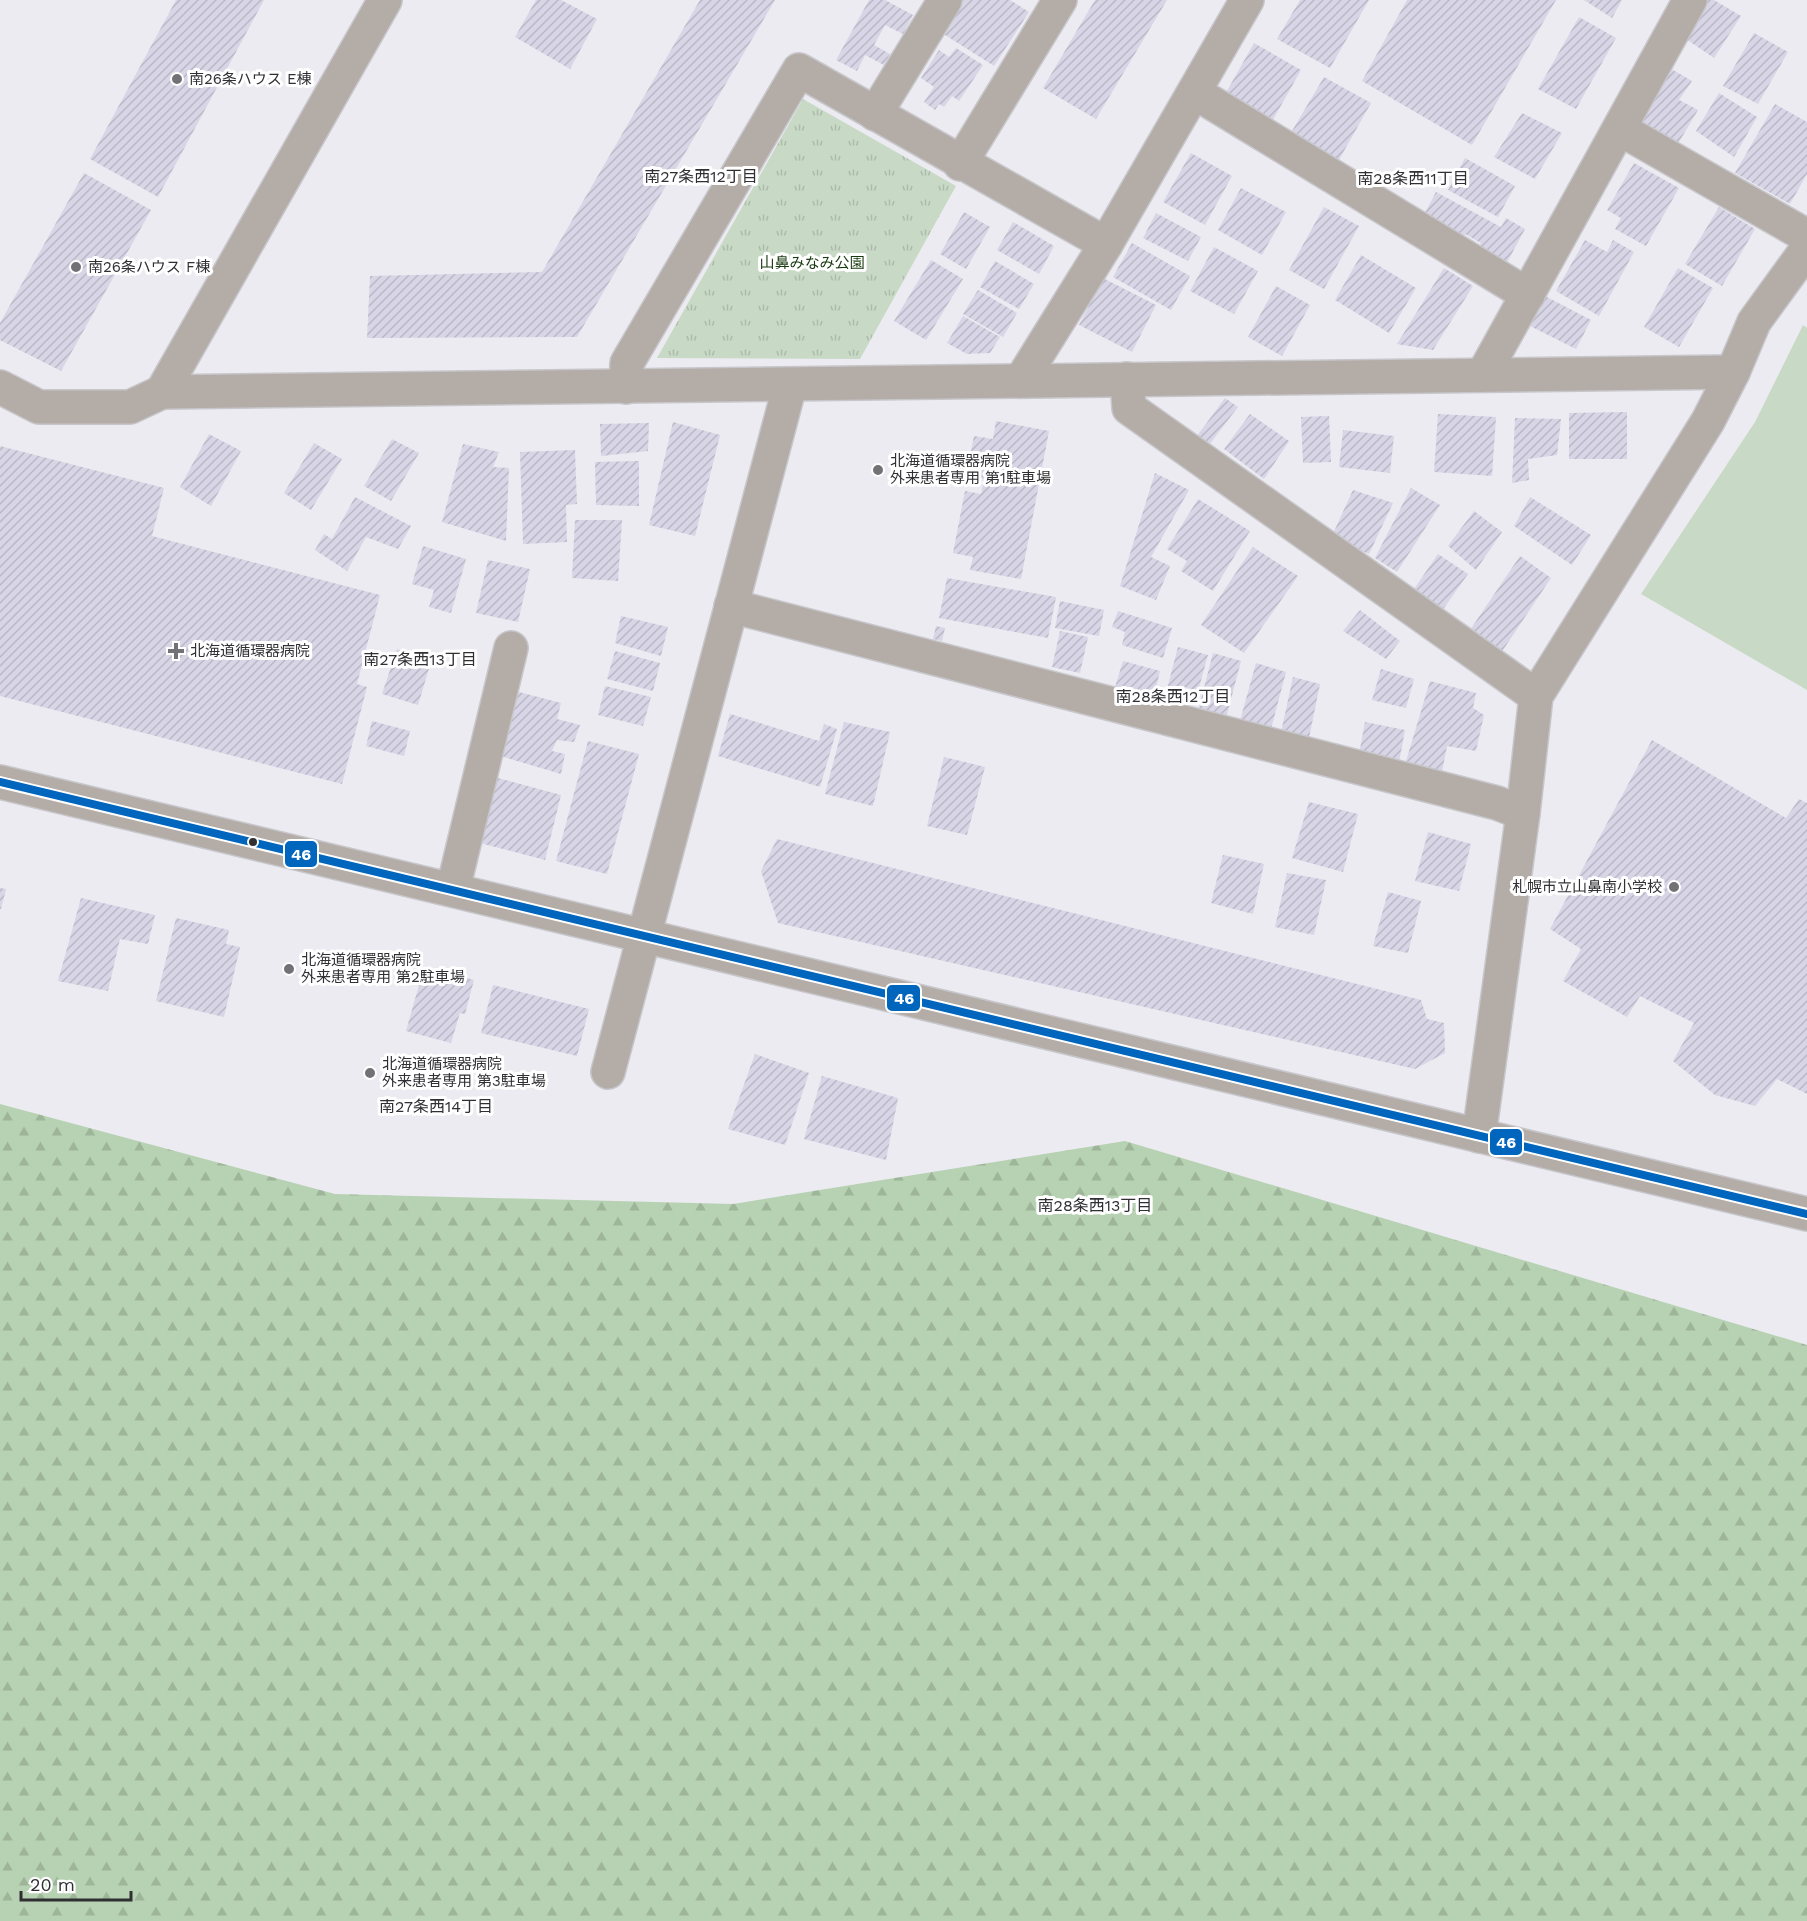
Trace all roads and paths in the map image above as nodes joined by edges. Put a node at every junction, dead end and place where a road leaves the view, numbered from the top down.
1 (385, 0) edge
2 (945, 0) edge
3 (1060, 0) edge
4 (1247, 0) edge
5 (1690, 0) edge
6 (1194, 92) junction
7 (874, 114) junction
8 (1620, 129) junction
9 (960, 164) junction
10 (1807, 236) edge
11 (1106, 244) junction
12 (1807, 249) edge
13 (1528, 295) junction
14 (1734, 372) junction
15 (1483, 375) junction
16 (1022, 379) junction
17 (1127, 379) junction
18 (790, 385) junction
19 (0, 387) edge
20 (626, 387) junction
21 (162, 392) junction
22 (731, 606) junction
23 (511, 648) dead end
24 (1536, 696) junction
25 (0, 782) edge
26 (1523, 813) junction
27 (453, 889) junction
28 (645, 936) junction
29 (608, 1072) dead end
30 (1479, 1136) junction
31 (1807, 1214) edge

1 - 21 street
2 - 7 street
3 - 9 street
4 - 6 street
5 - 8 street
6 - 11 street
6 - 13 street
7 - 9 street
7 - 20 street
8 - 10 street
8 - 13 street
9 - 11 street
11 - 16 street
12 - 14 street
13 - 15 street
14 - 15 street
14 - 24 street
15 - 17 street
16 - 17 street
16 - 18 street
17 - 24 street
18 - 20 street
18 - 22 street
19 - 21 street
20 - 21 street
22 - 26 street
22 - 28 street
23 - 27 street
24 - 26 street
25 - 27 street
26 - 30 street
27 - 28 street
28 - 29 street
28 - 30 street
30 - 31 street

